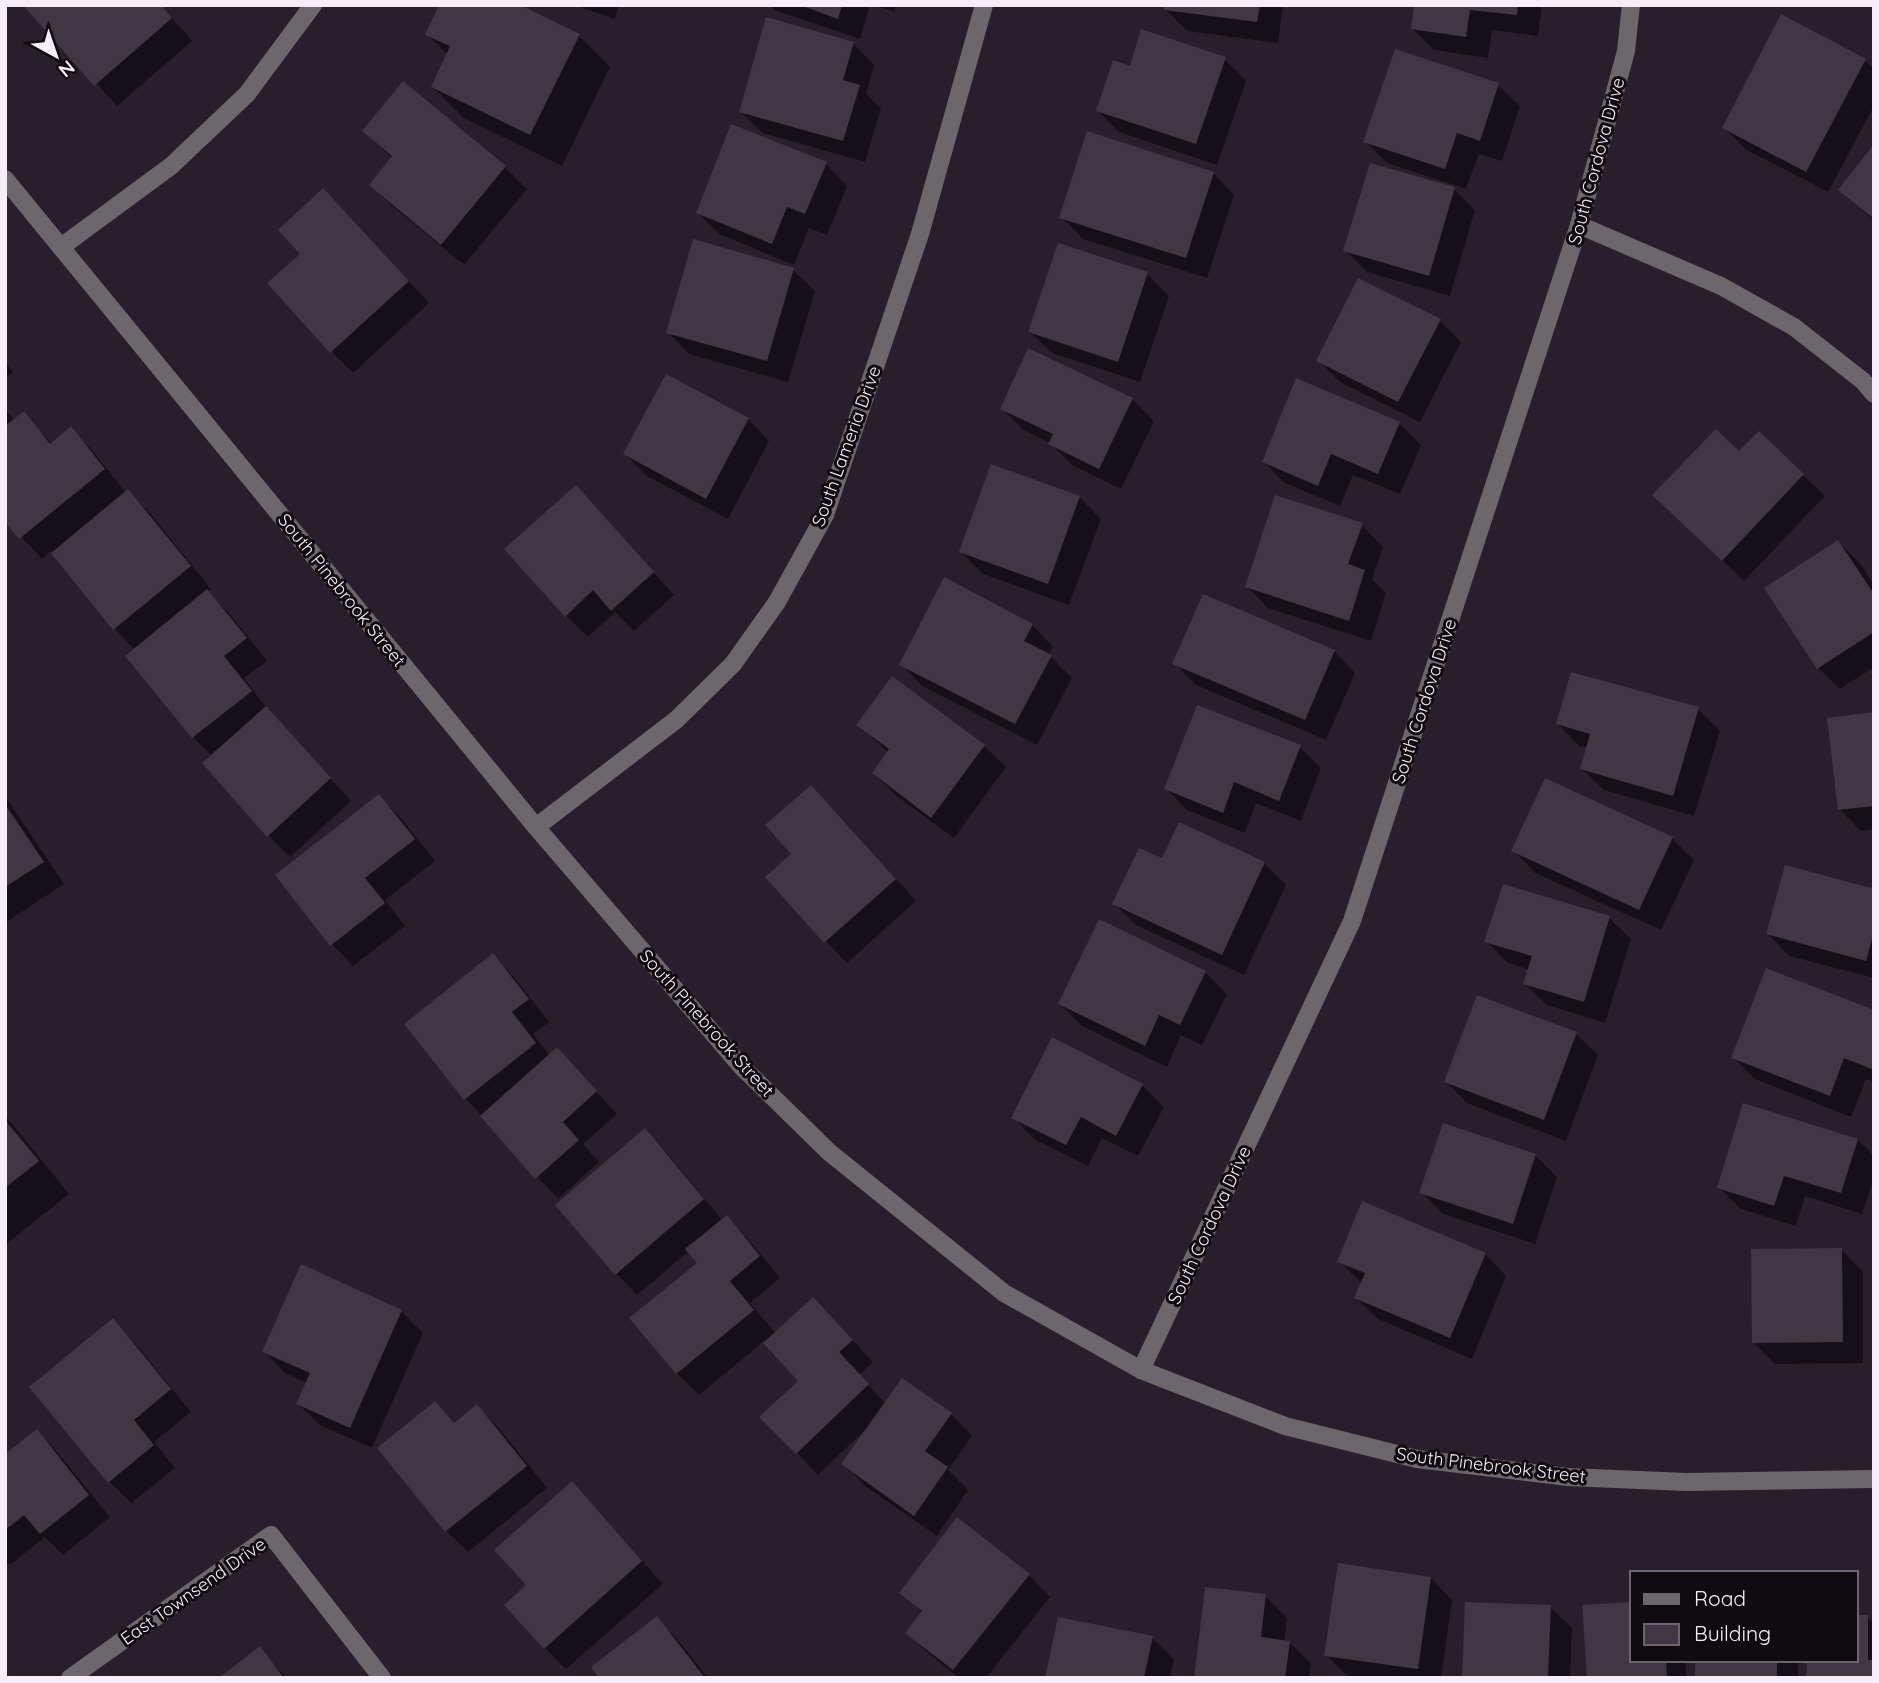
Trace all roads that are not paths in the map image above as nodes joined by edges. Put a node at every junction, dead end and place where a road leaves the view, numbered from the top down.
1 (313, 5) edge
2 (984, 5) edge
3 (1631, 5) edge
4 (5, 179) edge
5 (1579, 225) junction
6 (61, 247) junction
7 (1874, 394) edge
8 (536, 827) junction
9 (1141, 1370) junction
10 (1874, 1479) edge
11 (70, 1678) edge
12 (382, 1678) edge

1 - 6 street
2 - 8 street, South Lameria Drive
3 - 5 street, South Cordova Drive
4 - 6 street, South Pinebrook Street
5 - 7 street
5 - 9 street, South Cordova Drive
6 - 8 street, South Pinebrook Street
8 - 9 street, South Pinebrook Street
9 - 10 street, South Pinebrook Street
11 - 12 street, East Townsend Drive

